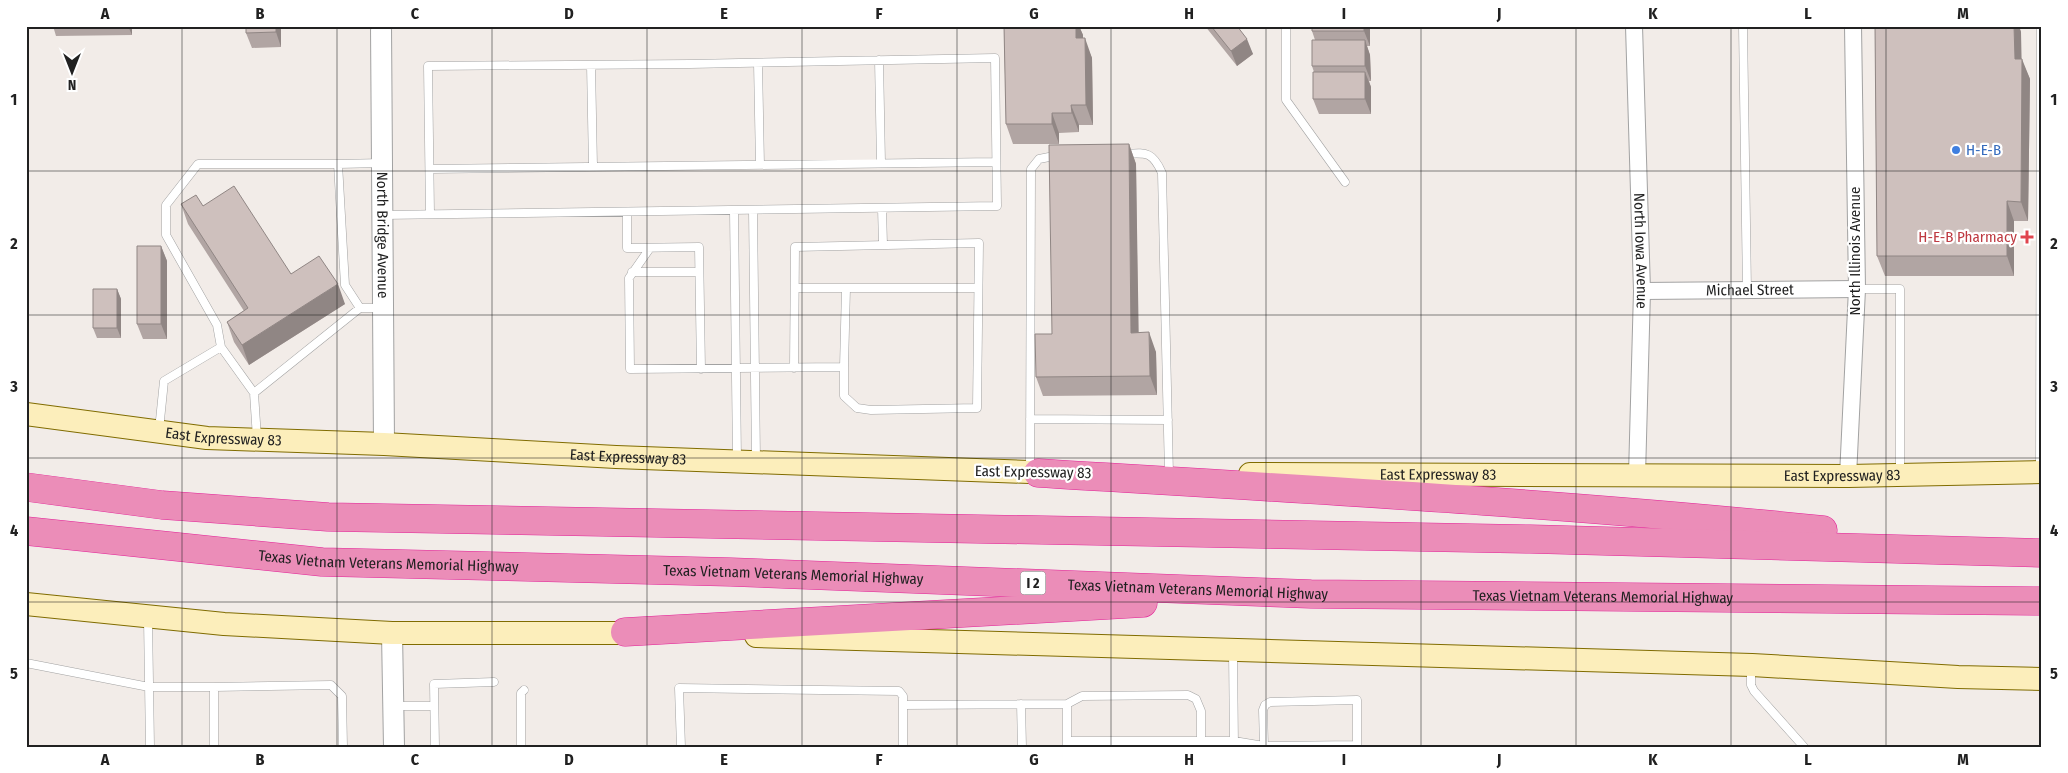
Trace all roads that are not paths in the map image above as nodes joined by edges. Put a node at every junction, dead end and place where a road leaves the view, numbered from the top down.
1 (381, 26) edge
2 (1286, 26) edge
3 (1634, 26) edge
4 (1743, 26) edge
5 (1853, 26) edge
6 (2042, 26) edge
7 (2042, 44) edge
8 (879, 60) junction
9 (758, 63) junction
10 (592, 65) junction
11 (1110, 154) edge
12 (1063, 155) edge
13 (996, 162) junction
14 (382, 163) junction
15 (881, 163) junction
16 (338, 164) junction
17 (760, 165) junction
18 (593, 167) junction
19 (430, 169) junction
20 (1345, 182) dead end
21 (882, 208) junction
22 (734, 210) junction
23 (753, 210) junction
24 (627, 212) junction
25 (430, 214) junction
26 (382, 215) junction
27 (883, 245) junction
28 (650, 248) junction
29 (632, 272) junction
30 (699, 272) junction
31 (795, 288) junction
32 (846, 288) junction
33 (978, 288) junction
34 (2041, 288) edge
35 (1857, 289) junction
36 (1748, 290) junction
37 (1642, 291) junction
38 (360, 308) junction
39 (383, 308) junction
40 (221, 347) junction
41 (844, 367) junction
42 (794, 368) junction
43 (701, 369) junction
44 (736, 369) junction
45 (755, 369) junction
46 (254, 393) junction
47 (26, 414) edge
48 (1030, 419) junction
49 (1168, 420) junction
50 (159, 432) junction
51 (257, 440) junction
52 (384, 444) junction
53 (747, 462) junction
54 (2041, 472) edge
55 (1034, 473) junction
56 (1169, 474) junction
57 (1637, 475) junction
58 (1900, 475) junction
59 (1848, 476) junction
60 (26, 487) edge
61 (26, 531) edge
62 (2036, 553) edge
63 (1311, 594) junction
64 (2042, 601) edge
65 (26, 604) edge
66 (148, 617) junction
67 (625, 632) junction
68 (392, 634) junction
69 (1233, 650) junction
70 (26, 663) edge
71 (1752, 664) junction
72 (2042, 679) edge
73 (494, 682) dead end
74 (149, 687) junction
75 (214, 687) junction
76 (524, 690) dead end
77 (903, 704) junction
78 (1021, 704) junction
79 (1067, 704) junction
80 (393, 706) junction
81 (434, 706) junction
82 (1202, 740) junction
83 (1067, 744) edge
84 (1234, 744) edge
85 (1264, 746) edge
86 (1357, 746) edge
87 (150, 747) edge
88 (214, 747) edge
89 (343, 747) edge
90 (394, 747) edge
91 (436, 747) edge
92 (521, 747) edge
93 (681, 747) edge
94 (903, 747) edge
95 (1022, 747) edge
96 (1804, 747) edge

1 - 14 street, North Bridge Avenue
2 - 20 lane
3 - 37 street, North Iowa Avenue
4 - 36 lane
5 - 35 street, North Illinois Avenue
6 - 7 lane
7 - 34 lane
8 - 9 lane
8 - 13 lane
8 - 15 lane
9 - 10 lane
9 - 17 lane
10 - 18 lane
10 - 19 lane
11 - 49 lane
12 - 48 lane
13 - 15 lane
13 - 21 lane
14 - 16 lane
14 - 26 street, North Bridge Avenue
15 - 17 lane
16 - 38 lane
16 - 40 lane
17 - 18 lane
18 - 19 lane
19 - 25 lane
21 - 23 lane
21 - 27 lane
22 - 23 lane
22 - 24 lane
22 - 44 lane
23 - 45 lane
24 - 25 lane
24 - 28 lane
25 - 26 lane
26 - 39 street, North Bridge Avenue
27 - 31 lane
27 - 33 lane
28 - 29 lane
28 - 30 lane
29 - 30 lane
29 - 43 lane
30 - 43 lane
31 - 32 lane
31 - 42 lane
32 - 33 lane
32 - 41 lane
33 - 41 lane
34 - 54 lane
35 - 36 street, Michael Street
35 - 58 lane
35 - 59 street, North Illinois Avenue
36 - 37 street, Michael Street
37 - 57 street, North Iowa Avenue
38 - 39 lane
38 - 46 lane
39 - 52 street, North Bridge Avenue
40 - 46 lane
40 - 50 lane
41 - 42 lane
42 - 45 lane
43 - 44 lane
44 - 45 lane
44 - 53 lane
45 - 53 lane
46 - 51 lane
47 - 50 main road, East Expressway 83
48 - 49 lane
48 - 55 lane
49 - 56 lane
50 - 51 main road, East Expressway 83
51 - 52 main road, East Expressway 83
52 - 53 main road, East Expressway 83
53 - 55 main road, East Expressway 83
54 - 58 main road, East Expressway 83
55 - 56 main road, East Expressway 83
55 - 62 highway
56 - 57 main road, East Expressway 83
57 - 59 main road, East Expressway 83
58 - 59 main road, East Expressway 83
60 - 62 highway
61 - 63 highway, Texas Vietnam Veterans Memorial Highway / I 2
63 - 64 highway, Texas Vietnam Veterans Memorial Highway / I 2
63 - 67 highway
65 - 66 main road
66 - 68 main road
66 - 74 lane
67 - 68 main road
67 - 69 main road
68 - 80 street
69 - 71 main road
69 - 84 lane
70 - 74 lane
71 - 72 main road
71 - 96 lane
73 - 81 lane
74 - 75 lane
74 - 87 lane
75 - 88 lane
75 - 89 lane
76 - 92 lane
77 - 78 lane
77 - 93 lane
77 - 94 lane
78 - 79 lane
78 - 95 lane
79 - 82 lane
79 - 83 lane
80 - 81 lane
80 - 90 street
81 - 91 lane
82 - 83 lane
82 - 84 lane
84 - 85 lane
85 - 86 lane
85 - 86 lane

